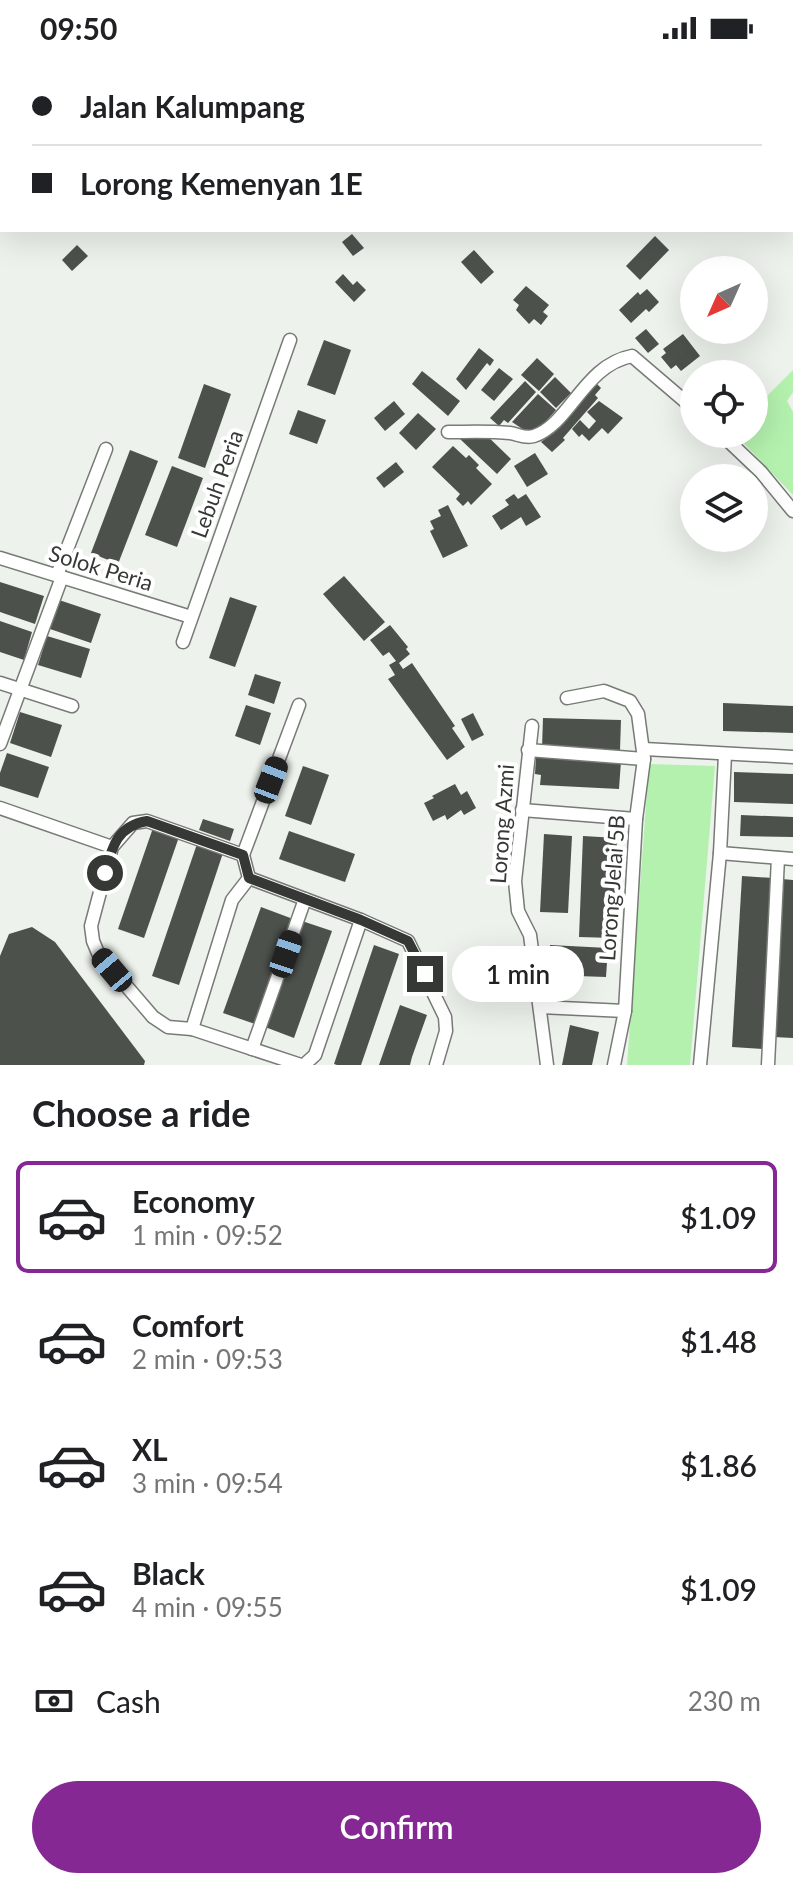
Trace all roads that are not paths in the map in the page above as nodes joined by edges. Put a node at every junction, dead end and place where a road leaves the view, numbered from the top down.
1 (290, 340) dead end
2 (680, 397) edge
3 (448, 432) dead end
4 (736, 448) edge
5 (106, 449) dead end
6 (793, 511) edge
7 (0, 558) edge
8 (59, 576) junction
9 (191, 617) junction
10 (183, 642) dead end
11 (0, 683) edge
12 (20, 690) junction
13 (567, 698) dead end
14 (299, 705) dead end
15 (72, 706) dead end
16 (532, 726) dead end
17 (0, 744) edge
18 (528, 750) junction
19 (644, 754) junction
20 (725, 755) junction
21 (793, 757) edge
22 (0, 808) edge
23 (522, 810) junction
24 (636, 819) junction
25 (112, 847) junction
26 (720, 853) junction
27 (243, 855) junction
28 (778, 858) junction
29 (793, 859) edge
30 (249, 878) junction
31 (305, 899) junction
32 (361, 920) junction
33 (540, 1007) junction
34 (625, 1011) junction
35 (192, 1029) junction
36 (252, 1049) junction
37 (302, 1065) edge
38 (436, 1065) edge
39 (547, 1065) edge
40 (614, 1065) edge
41 (700, 1065) edge
42 (768, 1065) edge

1 - 9 street, Lebuh Peria
2 - 3 street
4 - 6 street
5 - 8 street
7 - 8 street, Solok Peria
8 - 9 street, Solok Peria
8 - 12 street
9 - 10 street, Lebuh Peria
11 - 12 street
12 - 15 street
12 - 17 street
13 - 19 street, Lorong Jelai 5B
14 - 27 street
16 - 18 street, Lorong Azmi
18 - 19 street
18 - 23 street, Lorong Azmi
19 - 20 street
19 - 24 street, Lorong Jelai 5B
20 - 21 street
20 - 26 street
22 - 25 street
23 - 24 street
23 - 33 street, Lorong Azmi
24 - 34 street, Lorong Jelai 5B
25 - 27 street
25 - 35 street
26 - 28 street
26 - 41 street
27 - 30 street
28 - 29 street
28 - 42 street
30 - 31 street
30 - 35 street
31 - 32 street
31 - 36 street
32 - 37 street
32 - 38 street
33 - 34 street
33 - 39 street, Lorong Azmi
34 - 40 street, Lorong Jelai 5B
35 - 36 street
36 - 37 street

